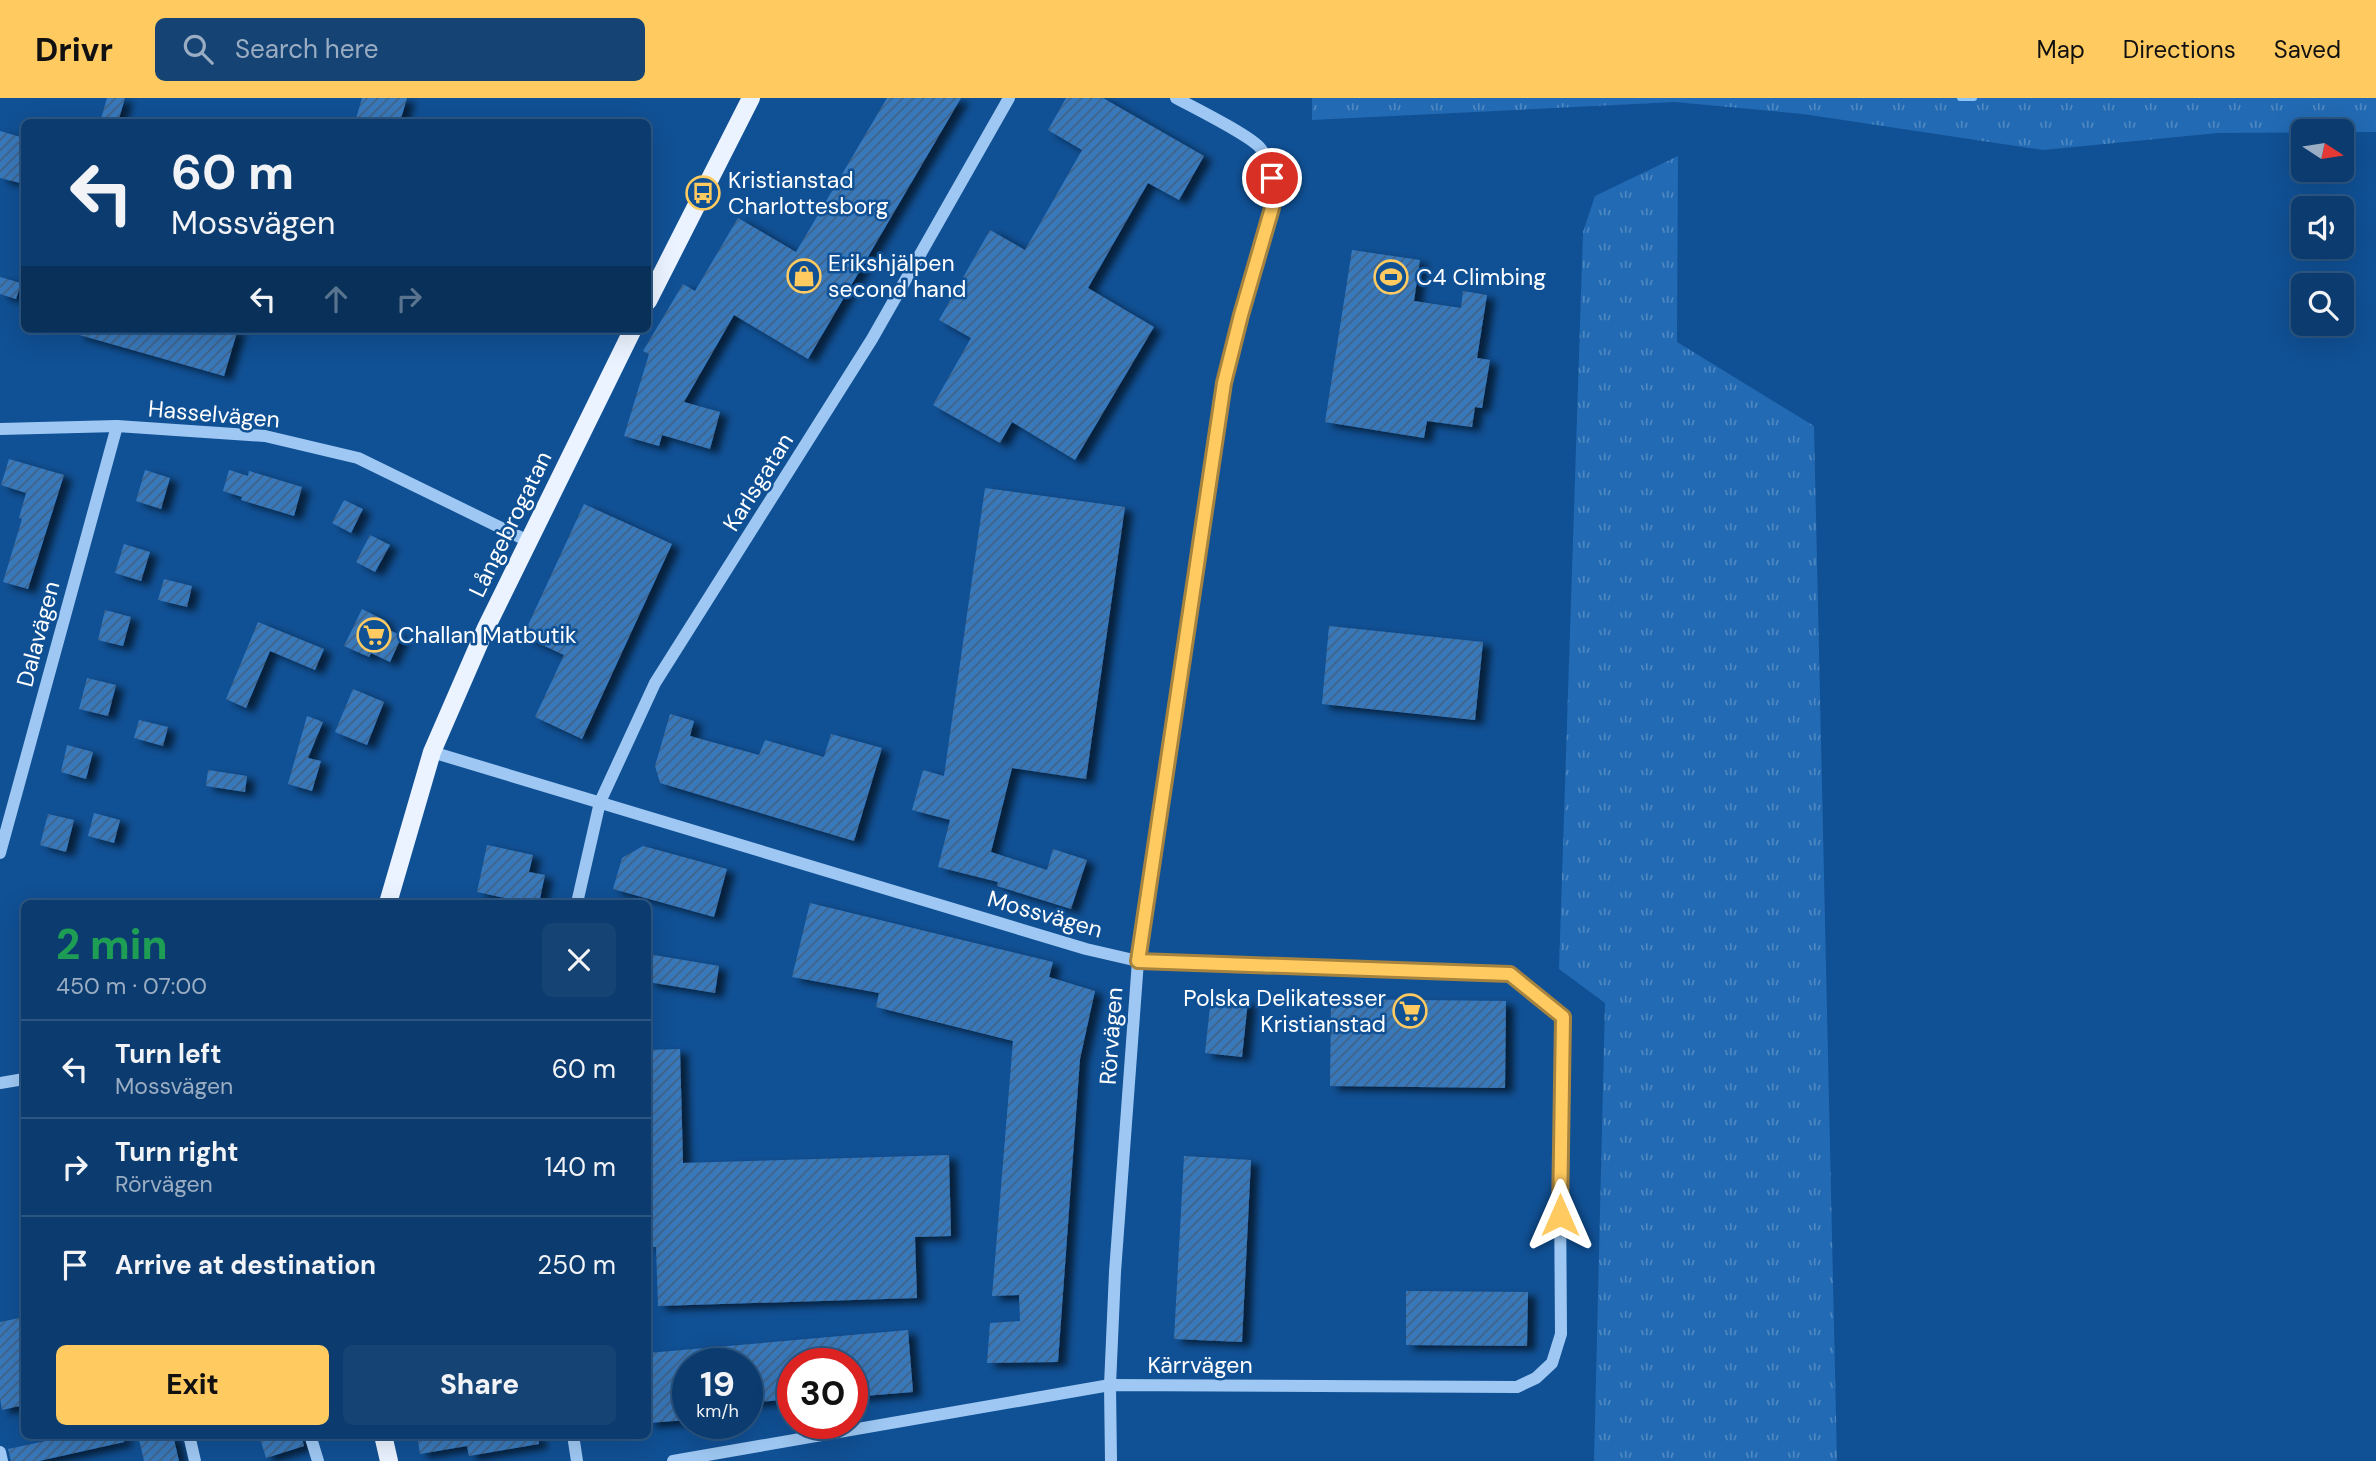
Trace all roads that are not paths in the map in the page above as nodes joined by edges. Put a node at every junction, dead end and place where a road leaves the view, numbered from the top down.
1 (751, 98) edge
2 (1009, 98) edge
3 (1176, 98) edge
4 (651, 294) edge
5 (631, 333) edge
6 (117, 426) junction
7 (0, 429) edge
8 (528, 541) junction
9 (432, 752) junction
10 (600, 802) junction
11 (0, 853) edge
12 (389, 900) edge
13 (578, 900) edge
14 (1138, 961) junction
15 (21, 1080) edge
16 (0, 1083) edge
17 (1560, 1191) joint
18 (1110, 1385) junction
19 (190, 1439) edge
20 (311, 1439) edge
21 (384, 1439) edge
22 (574, 1439) edge
23 (0, 1452) edge
24 (2, 1461) edge
25 (195, 1461) edge
26 (318, 1461) edge
27 (389, 1461) edge
28 (577, 1461) edge
29 (673, 1461) edge
30 (1111, 1461) edge

1 - 4 main road
2 - 10 street, Karlsgatan
3 - 14 street, Rörvägen
5 - 8 main road, Långebrogatan
6 - 7 street, Hasselvägen
6 - 8 street, Hasselvägen
6 - 11 street, Dalavägen
8 - 9 main road, Långebrogatan
9 - 10 street, Mossvägen
9 - 12 main road, Långebrogatan
10 - 13 street, Karlsgatan
10 - 14 street, Mossvägen
14 - 17 street, Mossvägen
14 - 18 street, Rörvägen
15 - 16 street
17 - 18 street, Kärrvägen
18 - 29 street, Kärrvägen
18 - 30 street, Rörvägen
19 - 25 street
20 - 26 street
21 - 27 main road
22 - 28 street
23 - 24 street

